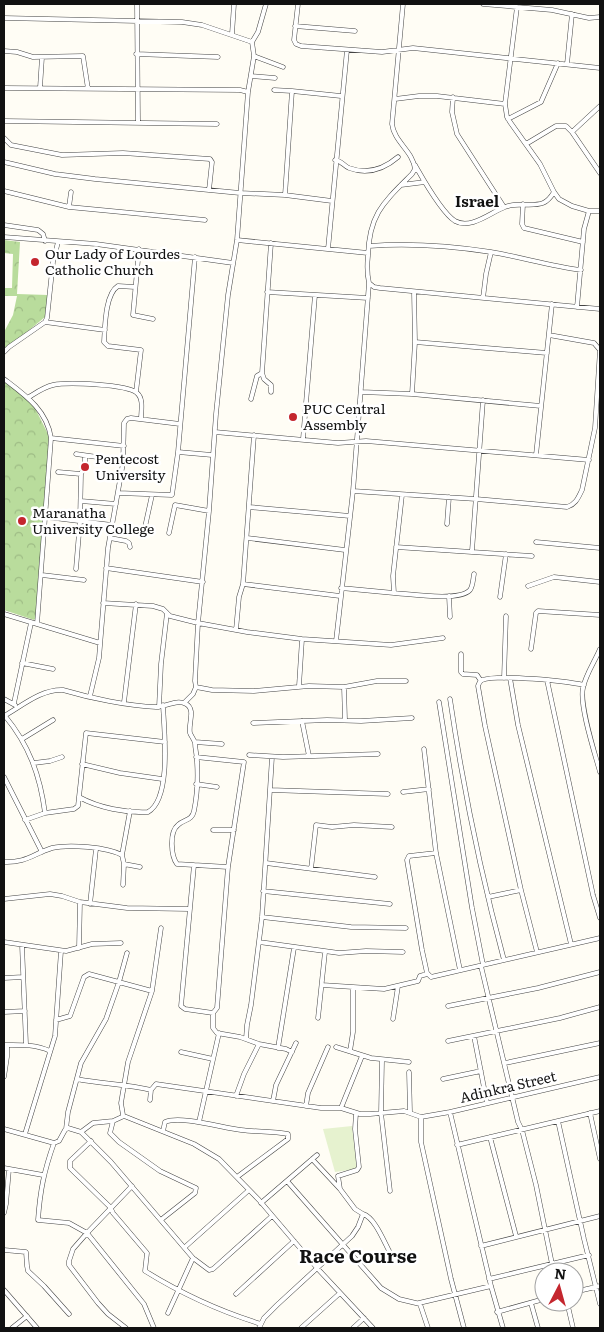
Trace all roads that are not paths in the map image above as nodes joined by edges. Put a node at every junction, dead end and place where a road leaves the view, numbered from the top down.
1 (137, 4) edge
2 (234, 4) edge
3 (266, 4) edge
4 (298, 4) edge
5 (403, 4) edge
6 (483, 4) edge
7 (516, 7) junction
8 (572, 14) junction
9 (600, 17) edge
10 (4, 18) edge
11 (136, 20) junction
12 (295, 26) junction
13 (355, 31) dead end
14 (232, 34) junction
15 (252, 42) junction
16 (347, 50) junction
17 (400, 50) junction
18 (4, 51) edge
19 (136, 54) junction
20 (254, 56) junction
21 (42, 57) junction
22 (218, 57) dead end
23 (510, 58) junction
24 (558, 63) junction
25 (567, 64) junction
26 (283, 68) dead end
27 (600, 68) edge
28 (250, 76) junction
29 (275, 78) dead end
30 (4, 88) edge
31 (40, 88) junction
32 (88, 88) junction
33 (137, 89) junction
34 (274, 90) dead end
35 (248, 92) junction
36 (292, 92) junction
37 (341, 96) junction
38 (453, 98) junction
39 (395, 99) junction
40 (505, 104) junction
41 (600, 106) edge
42 (508, 119) junction
43 (4, 120) edge
44 (138, 122) junction
45 (217, 124) dead end
46 (572, 132) junction
47 (4, 138) edge
48 (526, 144) junction
49 (398, 157) dead end
50 (335, 160) junction
51 (4, 162) edge
52 (414, 164) junction
53 (600, 173) edge
54 (425, 182) junction
55 (401, 185) junction
56 (209, 190) junction
57 (4, 191) edge
58 (71, 192) dead end
59 (554, 192) junction
60 (240, 193) junction
61 (285, 195) junction
62 (332, 201) junction
63 (523, 204) junction
64 (69, 207) junction
65 (504, 207) junction
66 (589, 211) junction
67 (600, 211) edge
68 (204, 220) dead end
69 (4, 225) edge
70 (4, 237) edge
71 (237, 240) junction
72 (45, 241) junction
73 (58, 242) junction
74 (583, 242) junction
75 (271, 243) junction
76 (368, 246) junction
77 (139, 249) junction
78 (328, 249) junction
79 (491, 252) junction
80 (368, 253) junction
81 (195, 257) junction
82 (233, 263) junction
83 (581, 270) junction
84 (369, 283) junction
85 (135, 287) junction
86 (268, 292) junction
87 (414, 292) junction
88 (315, 296) junction
89 (368, 298) junction
90 (483, 298) junction
91 (552, 304) junction
92 (576, 306) junction
93 (600, 309) edge
94 (153, 319) dead end
95 (46, 322) junction
96 (105, 330) junction
97 (549, 335) junction
98 (415, 342) junction
99 (4, 352) edge
100 (547, 353) junction
101 (262, 373) junction
102 (4, 379) edge
103 (136, 392) junction
104 (271, 392) dead end
105 (361, 392) junction
106 (412, 394) junction
107 (29, 397) junction
108 (251, 399) dead end
109 (483, 400) junction
110 (540, 406) junction
111 (140, 419) junction
112 (180, 424) junction
113 (598, 428) edge
114 (215, 432) junction
115 (254, 435) junction
116 (51, 438) junction
117 (303, 439) junction
118 (357, 441) junction
119 (124, 446) junction
120 (479, 450) junction
121 (178, 452) junction
122 (76, 454) dead end
123 (212, 455) junction
124 (536, 455) junction
125 (85, 456) junction
126 (111, 459) dead end
127 (589, 460) junction
128 (58, 472) dead end
129 (81, 474) junction
130 (353, 491) junction
131 (118, 493) junction
132 (152, 495) junction
133 (402, 495) junction
134 (448, 497) junction
135 (476, 499) junction
136 (81, 501) junction
137 (116, 504) junction
138 (249, 507) junction
139 (209, 511) junction
140 (350, 516) junction
141 (46, 517) junction
142 (80, 521) junction
143 (447, 524) dead end
144 (112, 525) junction
145 (145, 527) dead end
146 (169, 533) dead end
147 (110, 538) junction
148 (246, 538) junction
149 (536, 542) dead end
150 (130, 547) dead end
151 (396, 547) junction
152 (600, 548) edge
153 (345, 550) junction
154 (472, 551) junction
155 (506, 554) junction
156 (532, 556) dead end
157 (76, 568) dead end
158 (106, 568) junction
159 (474, 574) dead end
160 (42, 575) junction
161 (84, 580) dead end
162 (203, 582) junction
163 (600, 582) edge
164 (242, 584) junction
165 (528, 586) dead end
166 (341, 588) junction
167 (394, 593) junction
168 (340, 596) junction
169 (450, 596) junction
170 (500, 597) dead end
171 (103, 603) junction
172 (136, 604) junction
173 (167, 613) junction
174 (4, 614) edge
175 (600, 615) edge
176 (506, 616) dead end
177 (450, 617) dead end
178 (31, 623) junction
179 (198, 623) junction
180 (38, 624) junction
181 (236, 630) junction
182 (302, 638) junction
183 (443, 638) dead end
184 (336, 641) junction
185 (100, 644) junction
186 (531, 649) dead end
187 (600, 651) edge
188 (460, 654) dead end
189 (22, 663) junction
190 (54, 669) dead end
191 (504, 678) junction
192 (510, 678) junction
193 (547, 680) junction
194 (406, 681) dead end
195 (481, 681) junction
196 (584, 685) junction
197 (299, 686) junction
198 (196, 687) junction
199 (344, 687) junction
200 (90, 696) junction
201 (4, 699) edge
202 (450, 699) dead end
203 (124, 702) junction
204 (439, 702) dead end
205 (184, 703) junction
206 (15, 705) junction
207 (161, 706) junction
208 (4, 716) edge
209 (412, 718) dead end
210 (54, 720) dead end
211 (345, 720) junction
212 (302, 721) junction
213 (253, 723) dead end
214 (22, 738) junction
215 (165, 742) junction
216 (195, 742) junction
217 (222, 744) dead end
218 (424, 749) dead end
219 (378, 754) dead end
220 (249, 755) dead end
221 (309, 756) junction
222 (62, 757) dead end
223 (196, 757) junction
224 (272, 757) junction
225 (34, 763) junction
226 (82, 764) junction
227 (600, 772) edge
228 (4, 777) edge
229 (162, 779) junction
230 (196, 784) junction
231 (217, 787) dead end
232 (429, 789) junction
233 (270, 790) junction
234 (403, 792) dead end
235 (388, 794) dead end
236 (79, 797) junction
237 (130, 811) junction
238 (45, 813) junction
239 (25, 820) junction
240 (392, 827) dead end
241 (213, 830) dead end
242 (234, 830) junction
243 (96, 849) junction
244 (42, 852) junction
245 (436, 853) junction
246 (122, 855) junction
247 (4, 862) edge
248 (124, 864) junction
249 (266, 864) junction
250 (194, 865) junction
251 (140, 867) dead end
252 (228, 867) junction
253 (311, 869) junction
254 (375, 877) dead end
255 (122, 885) dead end
256 (263, 890) junction
257 (520, 890) junction
258 (488, 897) junction
259 (4, 899) edge
260 (80, 902) junction
261 (90, 904) junction
262 (390, 904) dead end
263 (189, 910) junction
264 (262, 917) junction
265 (600, 918) edge
266 (161, 928) dead end
267 (406, 928) dead end
268 (600, 938) edge
269 (4, 942) edge
270 (259, 942) junction
271 (121, 944) dead end
272 (570, 944) junction
273 (22, 945) junction
274 (79, 948) junction
275 (294, 948) junction
276 (61, 951) junction
277 (325, 952) junction
278 (403, 952) dead end
279 (537, 952) junction
280 (127, 953) dead end
281 (504, 960) junction
282 (482, 965) junction
283 (460, 970) junction
284 (600, 972) edge
285 (427, 974) junction
286 (23, 977) junction
287 (4, 978) edge
288 (119, 982) junction
289 (322, 985) junction
290 (398, 986) junction
291 (353, 988) junction
292 (152, 991) junction
293 (489, 998) junction
294 (448, 1006) dead end
295 (600, 1007) edge
296 (25, 1011) junction
297 (4, 1012) edge
298 (213, 1013) junction
299 (318, 1018) dead end
300 (393, 1019) dead end
301 (56, 1020) junction
302 (497, 1031) junction
303 (219, 1033) junction
304 (474, 1036) junction
305 (246, 1039) junction
306 (448, 1041) dead end
307 (296, 1043) dead end
308 (600, 1043) edge
309 (26, 1044) junction
310 (259, 1044) junction
311 (5, 1045) edge
312 (328, 1047) dead end
313 (336, 1047) dead end
314 (278, 1048) junction
315 (50, 1051) junction
316 (350, 1051) junction
317 (181, 1052) dead end
318 (292, 1052) junction
319 (362, 1056) junction
320 (213, 1059) junction
321 (382, 1061) junction
322 (410, 1062) dead end
323 (505, 1063) junction
324 (481, 1071) junction
325 (409, 1072) dead end
326 (4, 1077) edge
327 (600, 1077) edge
328 (77, 1079) junction
329 (443, 1079) dead end
330 (125, 1085) junction
331 (151, 1090) junction
332 (206, 1091) junction
333 (236, 1096) junction
334 (513, 1096) junction
335 (150, 1100) dead end
336 (273, 1101) junction
337 (487, 1103) junction
338 (306, 1106) junction
339 (341, 1108) junction
340 (600, 1111) edge
341 (356, 1112) junction
342 (410, 1112) junction
343 (450, 1112) junction
344 (381, 1113) junction
345 (590, 1113) junction
346 (123, 1115) junction
347 (421, 1117) junction
348 (113, 1121) junction
349 (558, 1121) junction
350 (198, 1122) junction
351 (66, 1129) junction
352 (4, 1130) edge
353 (163, 1130) junction
354 (522, 1130) junction
355 (81, 1132) junction
356 (25, 1134) junction
357 (490, 1137) junction
358 (91, 1141) junction
359 (54, 1143) junction
360 (457, 1145) junction
361 (599, 1146) edge
362 (317, 1154) dead end
363 (312, 1159) junction
364 (600, 1159) edge
365 (6, 1168) edge
366 (43, 1175) junction
367 (237, 1178) junction
368 (288, 1181) junction
369 (132, 1186) junction
370 (340, 1189) junction
371 (249, 1190) junction
372 (390, 1192) dead end
373 (261, 1203) junction
374 (111, 1209) junction
375 (4, 1213) edge
376 (363, 1214) junction
377 (272, 1216) junction
378 (600, 1216) edge
379 (162, 1219) junction
380 (580, 1222) junction
381 (546, 1230) junction
382 (87, 1233) junction
383 (516, 1236) junction
384 (294, 1241) junction
385 (343, 1246) junction
386 (481, 1246) junction
387 (184, 1247) junction
388 (4, 1250) edge
389 (588, 1255) junction
390 (392, 1256) dead end
391 (193, 1258) junction
392 (552, 1262) edge
393 (560, 1262) edge
394 (317, 1268) junction
395 (534, 1268) edge
396 (490, 1279) junction
397 (490, 1286) junction
398 (598, 1286) edge
399 (4, 1290) edge
400 (584, 1290) edge
401 (178, 1291) junction
402 (340, 1292) junction
403 (236, 1294) dead end
404 (456, 1295) junction
405 (534, 1302) edge
406 (419, 1303) junction
407 (531, 1303) junction
408 (600, 1304) edge
409 (497, 1312) junction
410 (569, 1312) edge
411 (168, 1313) dead end
412 (69, 1314) dead end
413 (28, 1316) junction
414 (364, 1318) junction
415 (260, 1326) edge
416 (12, 1328) edge
417 (37, 1328) edge
418 (126, 1328) edge
419 (154, 1328) edge
420 (301, 1328) edge
421 (353, 1328) edge
422 (373, 1328) edge
423 (428, 1328) edge
424 (464, 1328) edge
425 (503, 1328) edge
426 (538, 1328) edge
427 (573, 1328) edge

1 - 11 street
2 - 14 street
3 - 15 street
4 - 12 street
5 - 17 street
6 - 7 street
7 - 8 street
7 - 23 street
8 - 9 street
8 - 25 street
10 - 11 street
11 - 14 street
11 - 19 street
12 - 13 street
12 - 16 street
14 - 15 street
15 - 20 street
16 - 17 street
16 - 37 street
17 - 23 street
17 - 39 street
18 - 21 street
19 - 22 street
19 - 33 street
20 - 26 street
20 - 28 street
21 - 31 street
21 - 32 street
23 - 24 street
23 - 40 street
24 - 25 street
24 - 42 street
25 - 27 street
28 - 29 street
28 - 35 street
30 - 31 street
31 - 32 street
32 - 33 street
33 - 35 street
33 - 44 street
34 - 36 street
35 - 60 street
36 - 37 street
36 - 61 street
37 - 50 street
38 - 39 street
38 - 40 street
38 - 65 street
39 - 52 street
40 - 42 street
41 - 46 street
42 - 48 street
43 - 44 street
44 - 45 street
46 - 48 street
46 - 53 street
47 - 56 street
48 - 59 street
49 - 50 street
50 - 62 street
51 - 56 street
52 - 54 street
52 - 55 street
54 - 55 street
54 - 65 street
55 - 76 street
56 - 60 street
57 - 64 street
58 - 64 street
59 - 63 street
59 - 66 street
60 - 61 street
60 - 71 street
61 - 62 street
62 - 78 street
63 - 65 street
63 - 74 street
64 - 68 street
66 - 67 street
66 - 74 street
69 - 72 street
70 - 72 street
71 - 75 street
71 - 82 street
72 - 73 street
73 - 77 street
73 - 95 street
74 - 83 street
75 - 78 street
75 - 86 street
76 - 79 street
76 - 80 street
77 - 81 street
77 - 85 street
78 - 80 street
79 - 83 street
79 - 90 street
80 - 84 street
81 - 82 street
81 - 112 street
82 - 114 street
83 - 92 street
84 - 87 street
84 - 89 street
85 - 94 street
85 - 96 street
86 - 88 street
86 - 101 street
87 - 90 street
87 - 98 street
88 - 89 street
88 - 117 street
89 - 105 street
90 - 91 street
91 - 92 street
91 - 97 street
92 - 93 street
95 - 96 street
95 - 99 street
96 - 103 street
97 - 100 street
97 - 113 street
98 - 100 street
98 - 106 street
100 - 110 street
101 - 104 street
101 - 108 street
102 - 107 street
103 - 107 street
103 - 111 street
105 - 106 street
105 - 118 street
106 - 109 street
107 - 116 street
109 - 110 street
109 - 120 street
110 - 124 street
111 - 112 street
111 - 119 street
112 - 121 street
113 - 127 street
114 - 115 street
114 - 123 street
115 - 117 street
115 - 138 street
116 - 119 street
116 - 141 street
117 - 118 street
118 - 120 street
118 - 130 street
119 - 131 street
120 - 124 street
120 - 135 street
121 - 123 street
121 - 132 street
122 - 125 street
123 - 139 street
124 - 127 street
125 - 126 street
125 - 129 street
127 - 135 street
128 - 129 street
129 - 136 street
130 - 133 street
130 - 140 street
131 - 132 street
131 - 137 street
132 - 145 street
133 - 134 street
133 - 151 street
134 - 135 street
134 - 143 street
135 - 154 street
136 - 137 street
136 - 142 street
137 - 144 street
138 - 140 street
138 - 148 street
139 - 146 street
139 - 162 street
140 - 153 street
141 - 142 street
141 - 160 street
142 - 144 street
142 - 157 street
144 - 147 street
147 - 150 street
147 - 158 street
148 - 153 street
148 - 164 street
149 - 152 street
151 - 154 street
151 - 167 street
153 - 166 street
154 - 155 street
155 - 156 street
155 - 170 street
158 - 162 street
158 - 171 street
159 - 169 street
160 - 161 street
160 - 180 street
162 - 179 street
163 - 165 street
164 - 168 street
164 - 181 street
166 - 167 street
166 - 168 street
167 - 169 street
168 - 184 street
169 - 177 street
171 - 172 street
171 - 185 street
172 - 173 street
172 - 203 street
173 - 179 street
173 - 207 street
174 - 178 street
175 - 186 street
176 - 191 street
178 - 180 street
178 - 189 street
179 - 181 street
179 - 198 street
180 - 185 street
181 - 182 street
182 - 184 street
182 - 197 street
183 - 184 street
185 - 200 street
187 - 196 street
188 - 195 street
189 - 190 street
189 - 206 street
191 - 192 street
191 - 195 street
192 - 193 street
192 - 272 street
193 - 196 street
193 - 265 street
194 - 199 street
195 - 257 street
196 - 227 street
197 - 198 street
197 - 199 street
198 - 205 street
199 - 211 street
200 - 203 street
200 - 206 street
201 - 206 street
202 - 258 street
203 - 207 street
204 - 282 street
205 - 207 street
205 - 216 street
206 - 208 street
207 - 215 street
208 - 214 street
209 - 211 street
210 - 214 street
211 - 212 street
212 - 213 street
212 - 221 street
214 - 225 street
215 - 226 street
215 - 229 street
216 - 217 street
216 - 223 street
218 - 232 street
219 - 221 street
220 - 224 street
221 - 224 street
222 - 225 street
223 - 230 street
223 - 242 street
224 - 233 street
225 - 238 street
226 - 229 street
226 - 236 street
228 - 239 street
229 - 237 street
230 - 231 street
230 - 250 street
232 - 234 street
232 - 245 street
233 - 235 street
233 - 249 street
236 - 237 street
236 - 238 street
237 - 246 street
238 - 239 street
239 - 244 street
240 - 253 street
241 - 242 street
242 - 252 street
243 - 244 street
243 - 246 street
243 - 261 street
244 - 247 street
245 - 283 street
245 - 285 street
246 - 248 street
248 - 251 street
248 - 255 street
249 - 253 street
249 - 256 street
250 - 252 street
250 - 263 street
252 - 298 street
253 - 254 street
256 - 262 street
256 - 264 street
257 - 258 street
257 - 279 street
258 - 281 street
259 - 260 street
260 - 261 street
260 - 274 street
261 - 263 street
263 - 298 street
264 - 267 street
264 - 270 street
266 - 292 street
268 - 272 street
269 - 273 street
270 - 275 street
270 - 305 street
271 - 274 street
272 - 279 street
273 - 276 street
273 - 286 street
274 - 276 street
275 - 277 street
275 - 314 street
276 - 301 street
277 - 278 street
277 - 289 street
279 - 281 street
280 - 288 street
281 - 282 street
282 - 283 street
282 - 293 street
283 - 285 street
284 - 293 street
285 - 290 street
286 - 287 street
286 - 296 street
288 - 292 street
288 - 301 street
288 - 328 street
289 - 291 street
289 - 299 street
290 - 291 street
290 - 300 street
291 - 316 street
292 - 330 street
293 - 294 street
293 - 302 street
295 - 302 street
296 - 297 street
296 - 309 street
298 - 303 street
301 - 315 street
302 - 304 street
302 - 323 street
303 - 305 street
303 - 320 street
304 - 306 street
304 - 324 street
305 - 310 street
307 - 318 street
308 - 323 street
309 - 311 street
309 - 315 street
310 - 314 street
310 - 333 street
311 - 326 street
312 - 338 street
313 - 316 street
314 - 318 street
315 - 356 street
316 - 319 street
317 - 320 street
318 - 336 street
319 - 321 street
319 - 339 street
320 - 332 street
321 - 322 street
321 - 344 street
323 - 334 street
324 - 329 street
324 - 337 street
325 - 342 street
327 - 334 street, Adinkra Street
328 - 330 street
328 - 351 street
330 - 331 street
330 - 346 street
331 - 332 street
331 - 335 street
332 - 333 street
332 - 350 street
333 - 336 street
334 - 337 street, Adinkra Street
334 - 354 street
336 - 338 street
337 - 343 street, Adinkra Street
338 - 339 street
339 - 341 street
340 - 345 street
341 - 344 street
341 - 370 street
342 - 344 street
342 - 347 street
343 - 347 street, Adinkra Street
343 - 360 street
344 - 372 street
345 - 349 street
345 - 361 street
346 - 348 street
346 - 353 street
347 - 404 street
348 - 355 street
348 - 379 street
349 - 354 street
349 - 380 street
350 - 353 street
350 - 367 street
351 - 355 street
351 - 359 street
352 - 356 street
353 - 367 street
354 - 357 street
354 - 381 street
355 - 358 street
356 - 359 street
357 - 360 street
357 - 383 street
358 - 369 street
358 - 374 street
359 - 366 street
360 - 386 street
361 - 364 street
362 - 363 street
363 - 368 street
363 - 370 street
365 - 366 street
365 - 375 street
366 - 382 street
367 - 371 street
368 - 373 street
368 - 385 street
369 - 374 street
369 - 379 street
370 - 376 street
371 - 373 street
371 - 387 street
373 - 377 street
374 - 382 street
374 - 401 street
376 - 385 street
376 - 390 street
377 - 384 street
377 - 391 street
378 - 380 street
379 - 387 street
380 - 381 street
380 - 389 street
381 - 383 street
381 - 392 street
382 - 418 street
382 - 419 street
383 - 386 street
384 - 394 street
384 - 403 street
385 - 394 street
385 - 406 street
386 - 396 street
387 - 391 street
388 - 412 street
389 - 393 street
389 - 398 street
391 - 401 street
394 - 402 street
394 - 415 street
395 - 396 street
396 - 397 street
397 - 404 street
397 - 409 street
398 - 400 street
398 - 408 street
399 - 413 street
401 - 411 street
401 - 415 street
402 - 414 street
402 - 420 street
404 - 406 street
404 - 424 street
405 - 407 street
406 - 423 street
407 - 409 street
407 - 426 street
409 - 425 street
410 - 427 street
413 - 416 street
413 - 417 street
414 - 421 street
414 - 422 street

